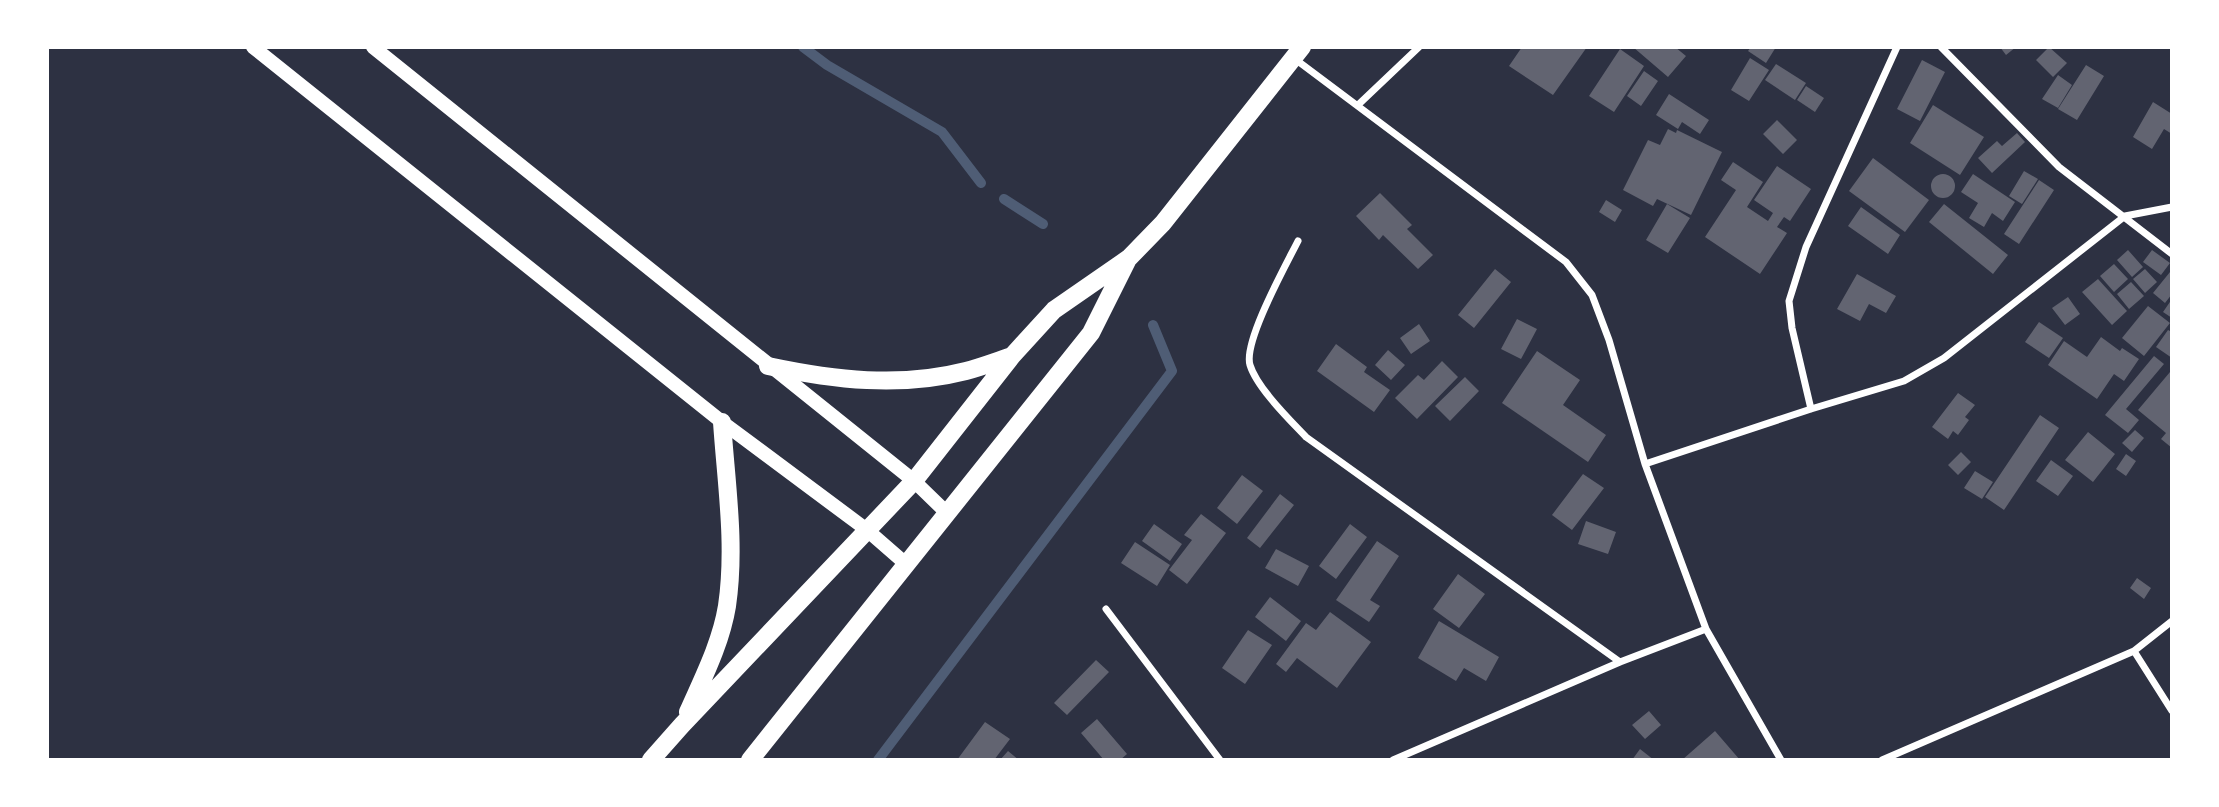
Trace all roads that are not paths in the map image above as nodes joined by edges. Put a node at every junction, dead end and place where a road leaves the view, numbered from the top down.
1 (253, 47) edge
2 (373, 47) edge
3 (1419, 47) edge
4 (1897, 47) edge
5 (1941, 47) edge
6 (1298, 52) edge
7 (1359, 104) junction
8 (2172, 207) edge
9 (2125, 216) junction
10 (1298, 241) dead end
11 (2172, 254) edge
12 (1129, 258) junction
13 (1012, 356) junction
14 (768, 366) junction
15 (1811, 409) junction
16 (722, 422) junction
17 (1645, 464) junction
18 (914, 481) junction
19 (948, 514) junction
20 (867, 530) junction
21 (906, 564) junction
22 (1106, 609) dead end
23 (2172, 621) edge
24 (1706, 629) junction
25 (2134, 651) junction
26 (1620, 662) junction
27 (2172, 711) edge
28 (682, 725) junction
29 (651, 760) edge
30 (750, 760) edge
31 (1220, 760) edge
32 (1393, 760) edge
33 (1782, 760) edge
34 (1882, 760) edge

1 - 16 main road
2 - 14 main road
3 - 7 street
4 - 15 street
5 - 9 street
6 - 7 street
6 - 12 main road
7 - 17 street
8 - 9 street
9 - 11 street
9 - 15 street
10 - 26 street
12 - 13 main road
12 - 19 main road
13 - 14 main road
13 - 18 main road
14 - 18 main road
15 - 17 street
16 - 20 main road
16 - 28 main road
17 - 24 street
18 - 19 main road
18 - 20 main road
19 - 21 main road
20 - 21 main road
20 - 28 main road
21 - 30 main road
22 - 31 street
23 - 25 street
24 - 26 street
24 - 33 street
25 - 27 street
25 - 34 street
26 - 32 street
28 - 29 main road

